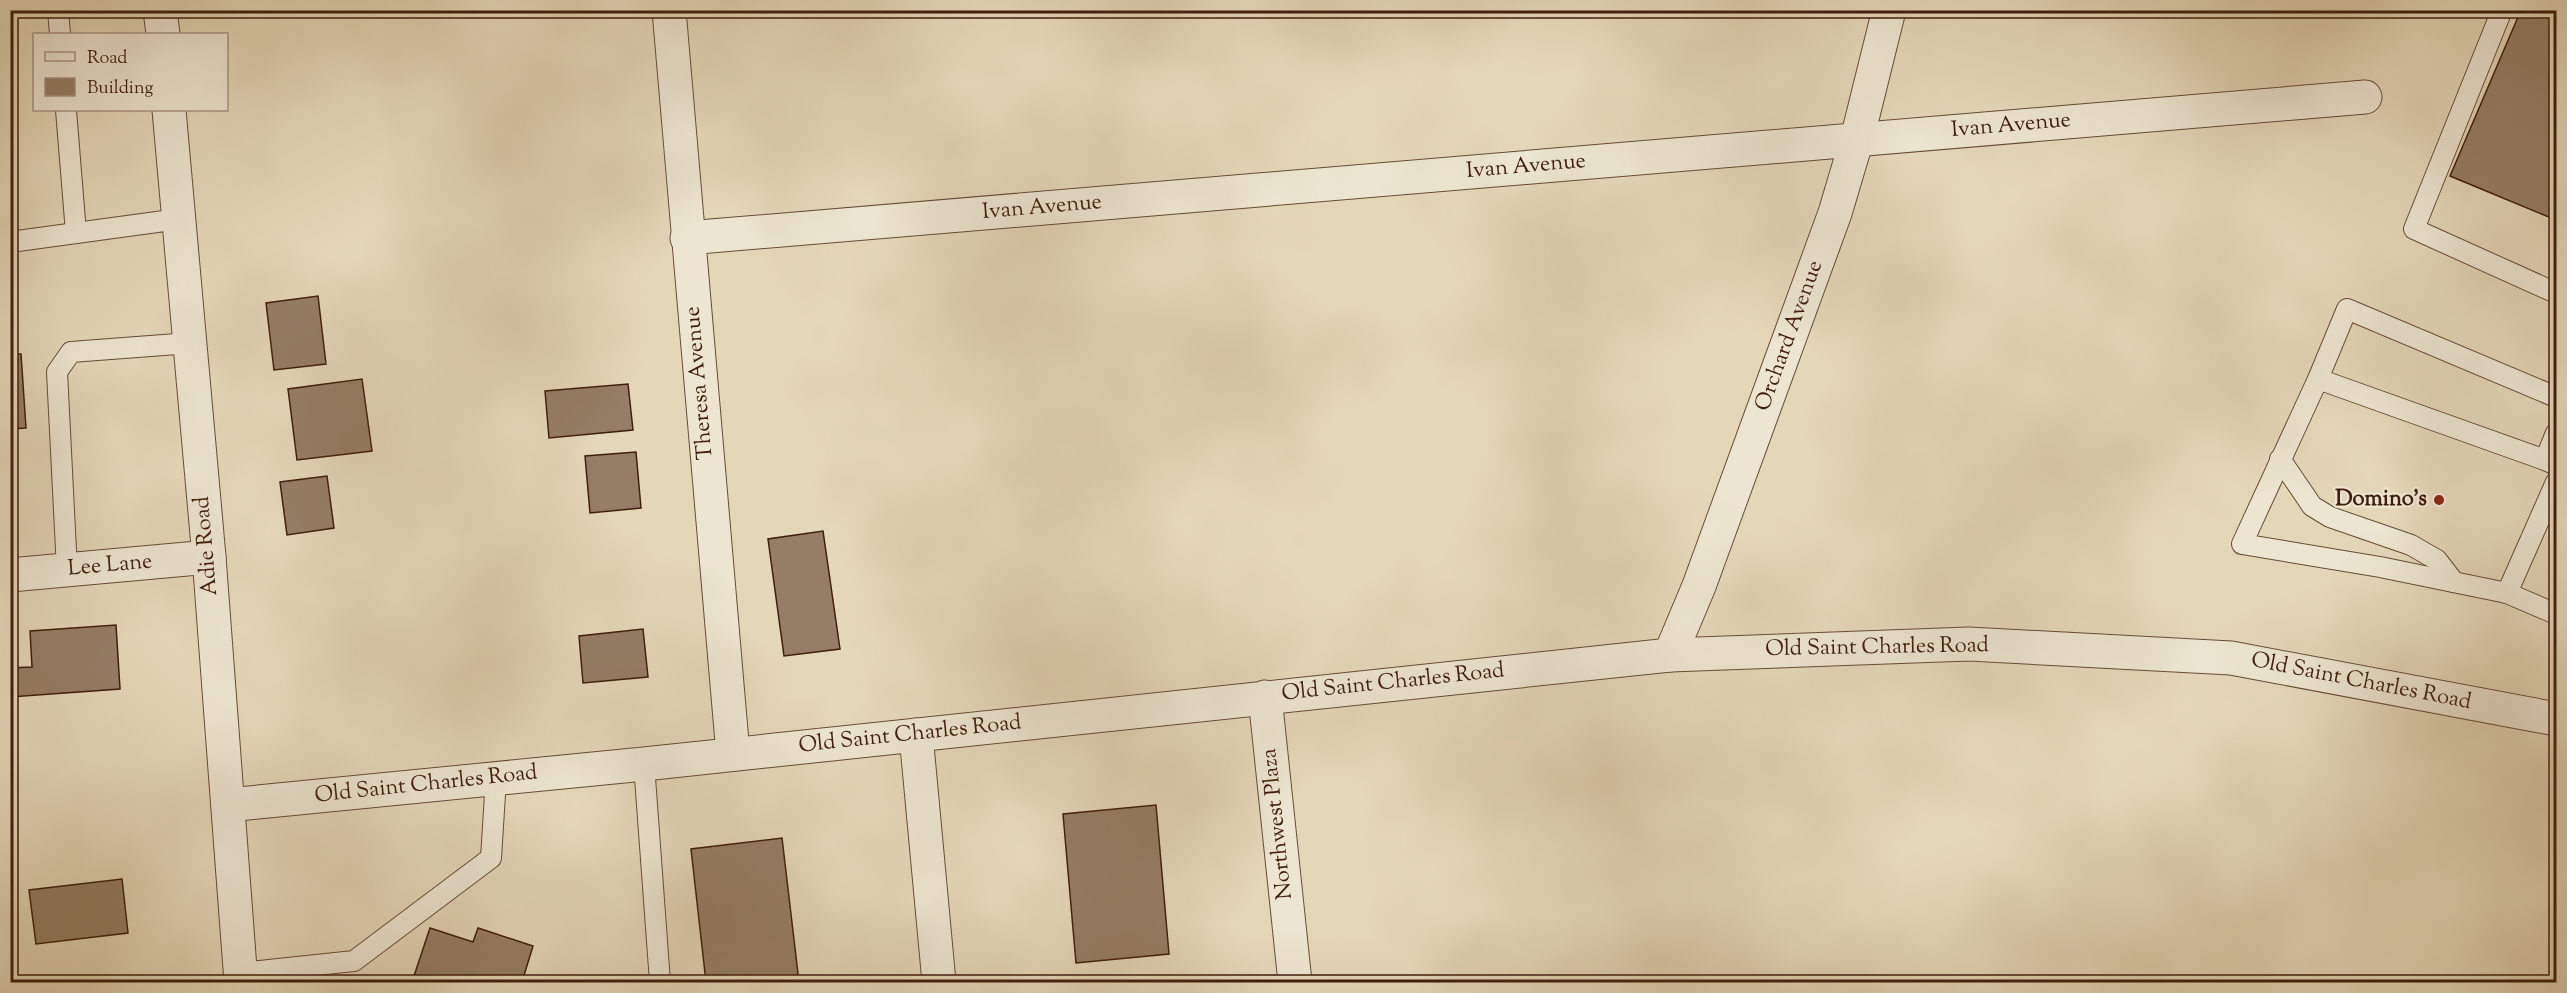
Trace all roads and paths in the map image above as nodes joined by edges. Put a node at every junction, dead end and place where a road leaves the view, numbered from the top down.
1 (57, 10) edge
2 (160, 10) edge
3 (669, 10) edge
4 (1889, 10) edge
5 (2502, 10) edge
6 (60, 33) edge
7 (163, 33) edge
8 (2366, 97) dead end
9 (66, 111) edge
10 (169, 111) edge
11 (1857, 139) junction
12 (179, 219) junction
13 (76, 233) junction
14 (687, 238) junction
15 (10, 242) edge
16 (2556, 293) edge
17 (190, 343) junction
18 (2318, 379) junction
19 (2556, 397) edge
20 (2556, 433) edge
21 (2280, 459) junction
22 (2551, 462) edge
23 (2556, 482) edge
24 (209, 557) junction
25 (67, 570) junction
26 (10, 575) edge
27 (2454, 582) junction
28 (2507, 593) junction
29 (2556, 614) edge
30 (1670, 655) junction
31 (1265, 697) junction
32 (2554, 711) edge
33 (916, 735) junction
34 (733, 754) junction
35 (644, 764) junction
36 (496, 778) junction
37 (228, 805) junction
38 (1294, 967) edge
39 (241, 978) edge
40 (660, 982) edge
41 (939, 982) edge
42 (1317, 982) edge

1 - 6 lane
2 - 7 street
3 - 14 street, Theresa Avenue
4 - 11 street, Orchard Avenue
5 - 16 lane
8 - 11 street, Ivan Avenue
9 - 13 lane
10 - 12 street, Adie Road
11 - 14 street, Ivan Avenue
11 - 30 street, Orchard Avenue
12 - 13 lane
12 - 17 street, Adie Road
13 - 15 lane
14 - 34 street, Theresa Avenue
17 - 24 street, Adie Road
17 - 25 lane
18 - 19 lane
18 - 21 lane
18 - 22 lane
20 - 22 lane
21 - 27 lane
21 - 27 lane
23 - 28 lane
24 - 25 street, Lee Lane
24 - 37 street, Adie Road
25 - 26 street, Lee Lane
27 - 28 lane
28 - 29 lane
30 - 31 street, Old Saint Charles Road
30 - 32 street, Old Saint Charles Road
31 - 33 street, Old Saint Charles Road
31 - 38 street, Northwest Plaza
33 - 34 street, Old Saint Charles Road
33 - 41 street
34 - 35 street, Old Saint Charles Road
35 - 36 street, Old Saint Charles Road
35 - 40 lane
36 - 37 street, Old Saint Charles Road
36 - 39 lane
37 - 39 street, Adie Road
38 - 42 street, Northwest Plaza

